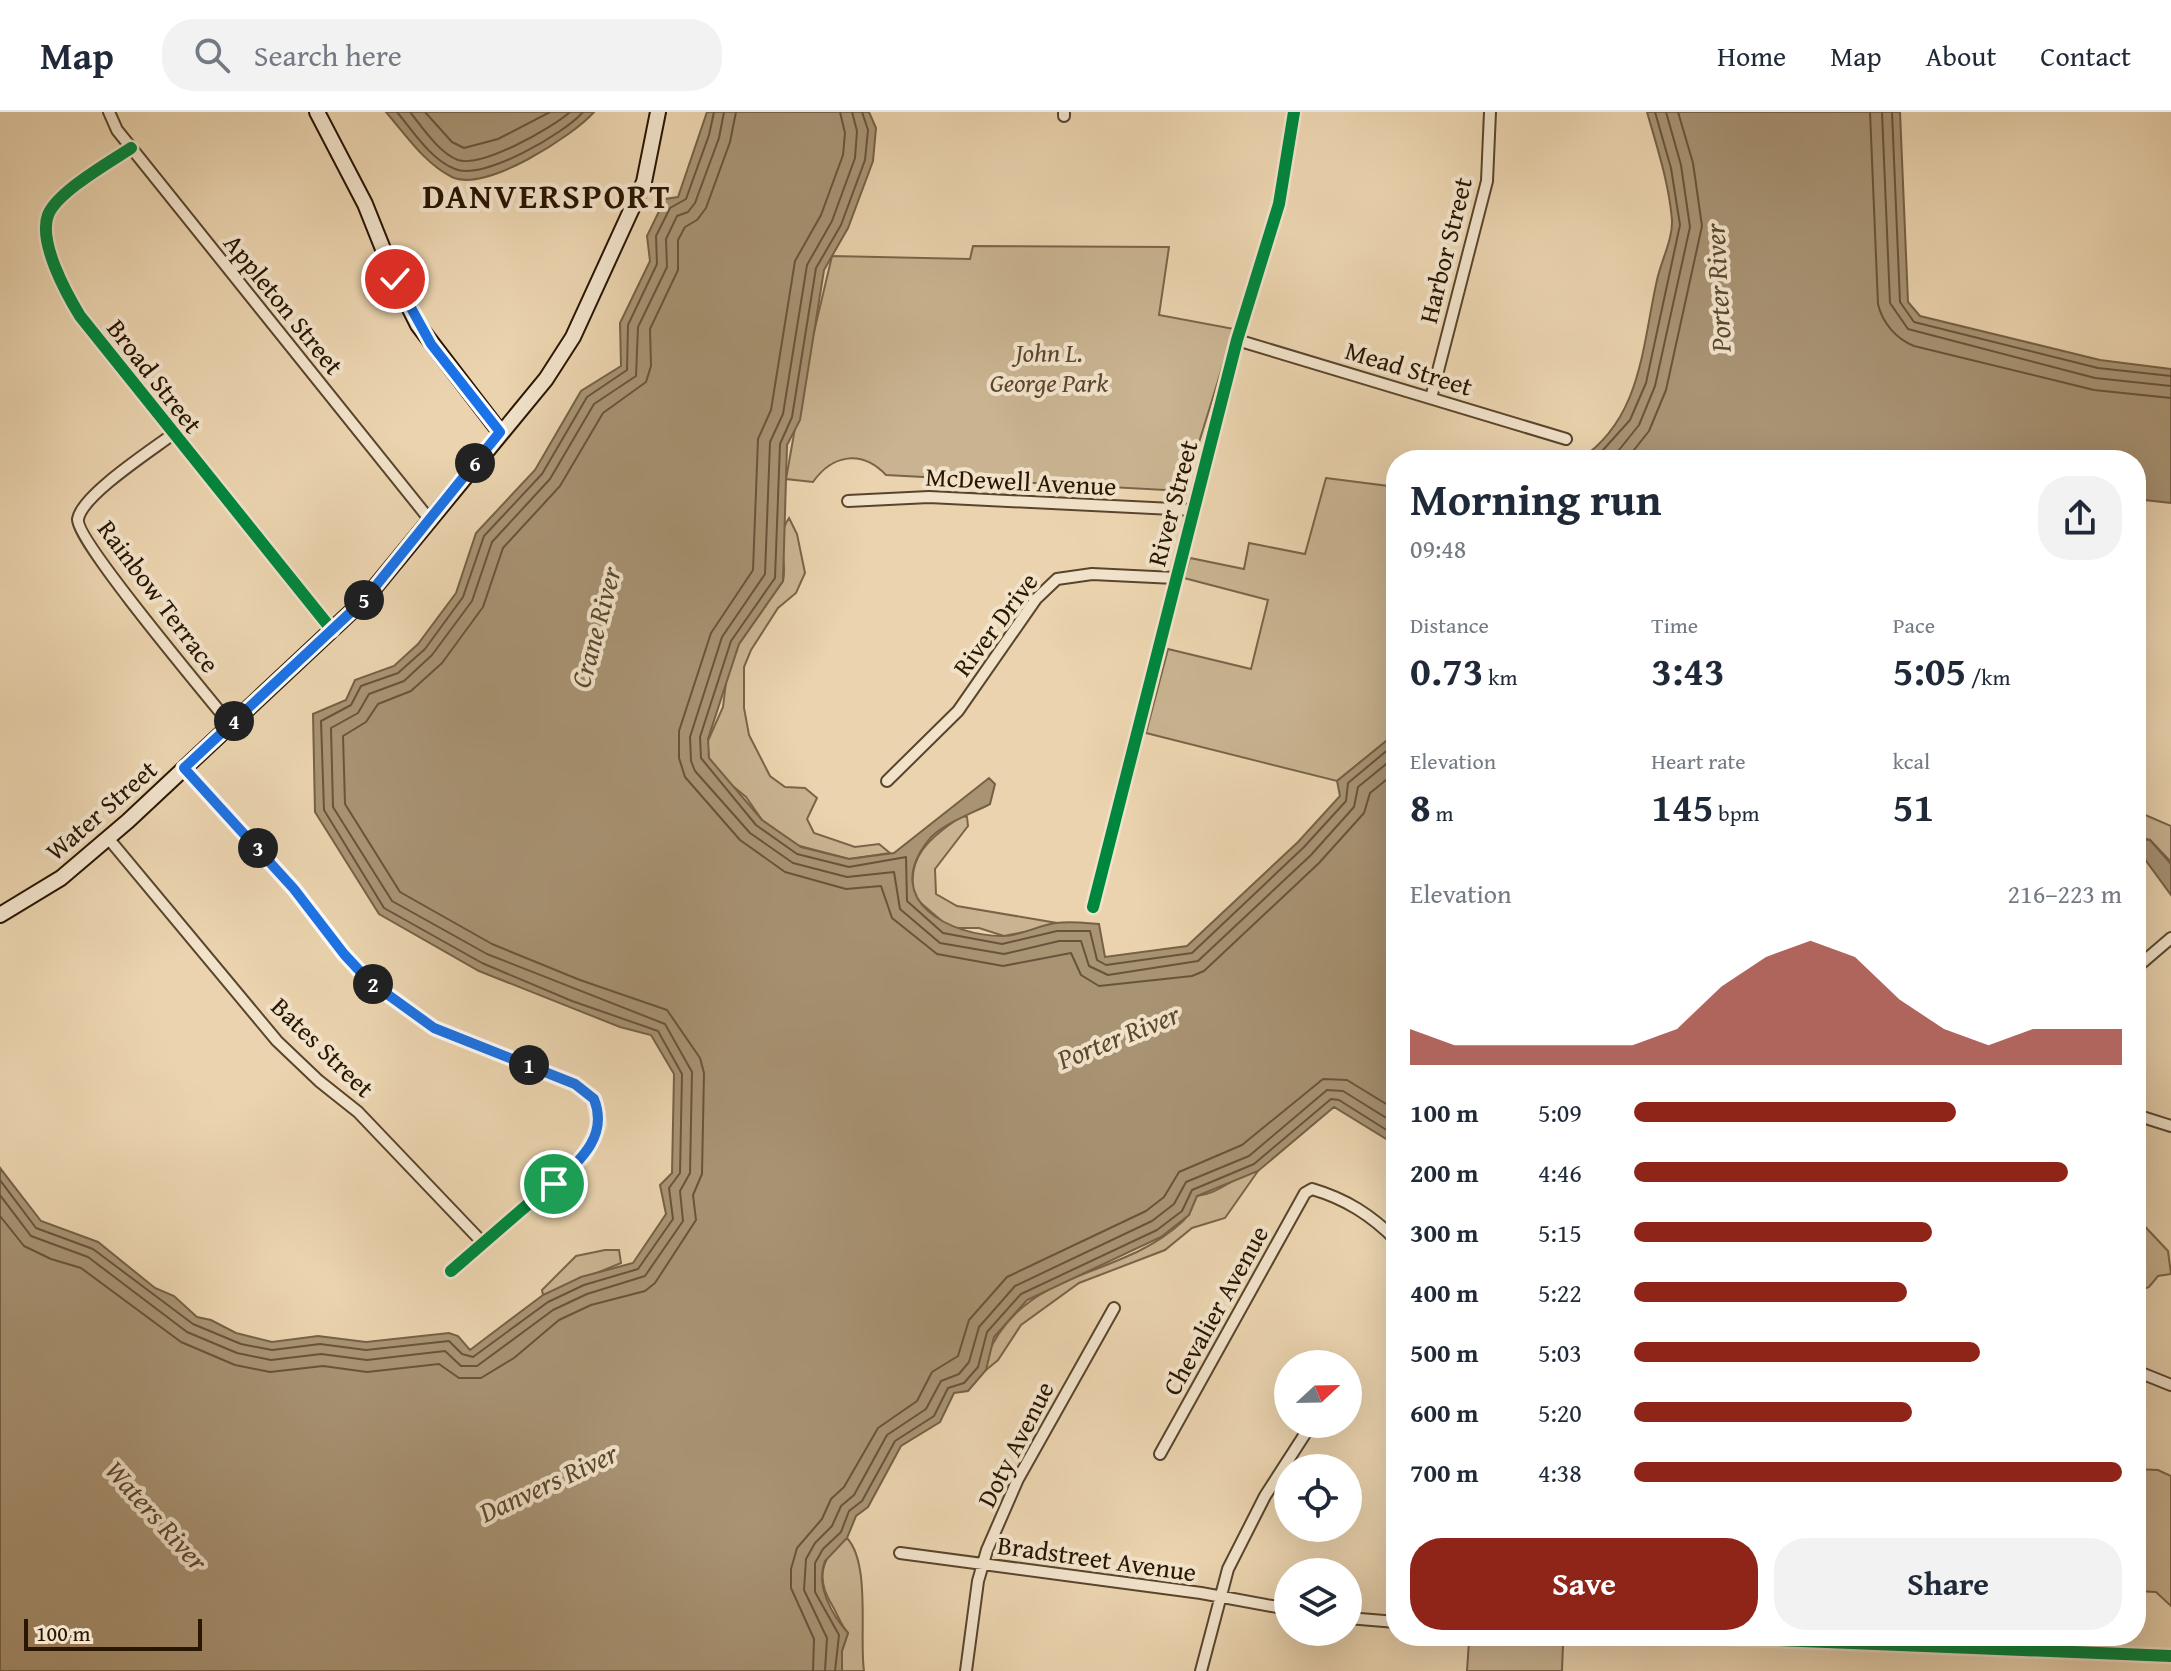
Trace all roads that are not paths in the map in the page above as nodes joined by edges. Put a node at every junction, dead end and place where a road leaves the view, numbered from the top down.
1 (109, 112) edge
2 (317, 112) edge
3 (658, 112) edge
4 (1294, 112) edge
5 (1476, 112) edge
6 (1490, 113) edge
7 (131, 148) junction
8 (1237, 340) junction
9 (1431, 398) junction
10 (500, 432) junction
11 (173, 434) junction
12 (1566, 439) dead end
13 (848, 501) dead end
14 (1193, 510) junction
15 (430, 520) junction
16 (1175, 578) junction
17 (332, 630) junction
18 (230, 724) junction
19 (184, 768) junction
20 (887, 781) dead end
21 (108, 838) junction
22 (1093, 907) dead end
23 (0, 915) edge
24 (2171, 938) edge
25 (2146, 959) edge
26 (2146, 1118) edge
27 (2171, 1126) edge
28 (1386, 1232) edge
29 (483, 1243) junction
30 (451, 1271) dead end
31 (1114, 1308) dead end
32 (2146, 1375) edge
33 (2171, 1385) edge
34 (1303, 1438) edge
35 (1160, 1454) dead end
36 (900, 1553) dead end
37 (982, 1565) junction
38 (1220, 1597) junction
39 (1274, 1607) edge
40 (1362, 1619) edge
41 (1386, 1621) edge
42 (1925, 1646) edge
43 (2171, 1656) edge
44 (966, 1671) edge
45 (1201, 1671) edge

1 - 7 street, Appleton Street
2 - 10 main road
3 - 10 main road, Water Street
4 - 8 street, River Street
5 - 6 street
6 - 9 street, Harbor Street
7 - 11 street, Broad Street
7 - 15 street, Appleton Street
8 - 9 street, Mead Street
8 - 14 street, River Street
9 - 12 street, Mead Street
10 - 15 main road, Water Street
11 - 17 street, Broad Street
11 - 18 street, Rainbow Terrace
13 - 14 street, McDewell Avenue
14 - 16 street, River Street
15 - 17 main road, Water Street
16 - 20 street, River Drive
16 - 22 street, River Street
17 - 18 main road, Water Street
18 - 19 main road, Water Street
19 - 21 main road, Water Street
19 - 29 street
21 - 23 main road, Water Street
21 - 29 street, Bates Street
24 - 25 street
26 - 27 street
28 - 35 street, Chevalier Avenue
29 - 30 street
31 - 37 street, Doty Avenue
32 - 33 street
34 - 38 street
36 - 37 street, Bradstreet Avenue
37 - 38 street, Bradstreet Avenue
37 - 44 street, Doty Avenue
38 - 39 street, Bradstreet Avenue
38 - 45 street
40 - 41 street
42 - 43 street

